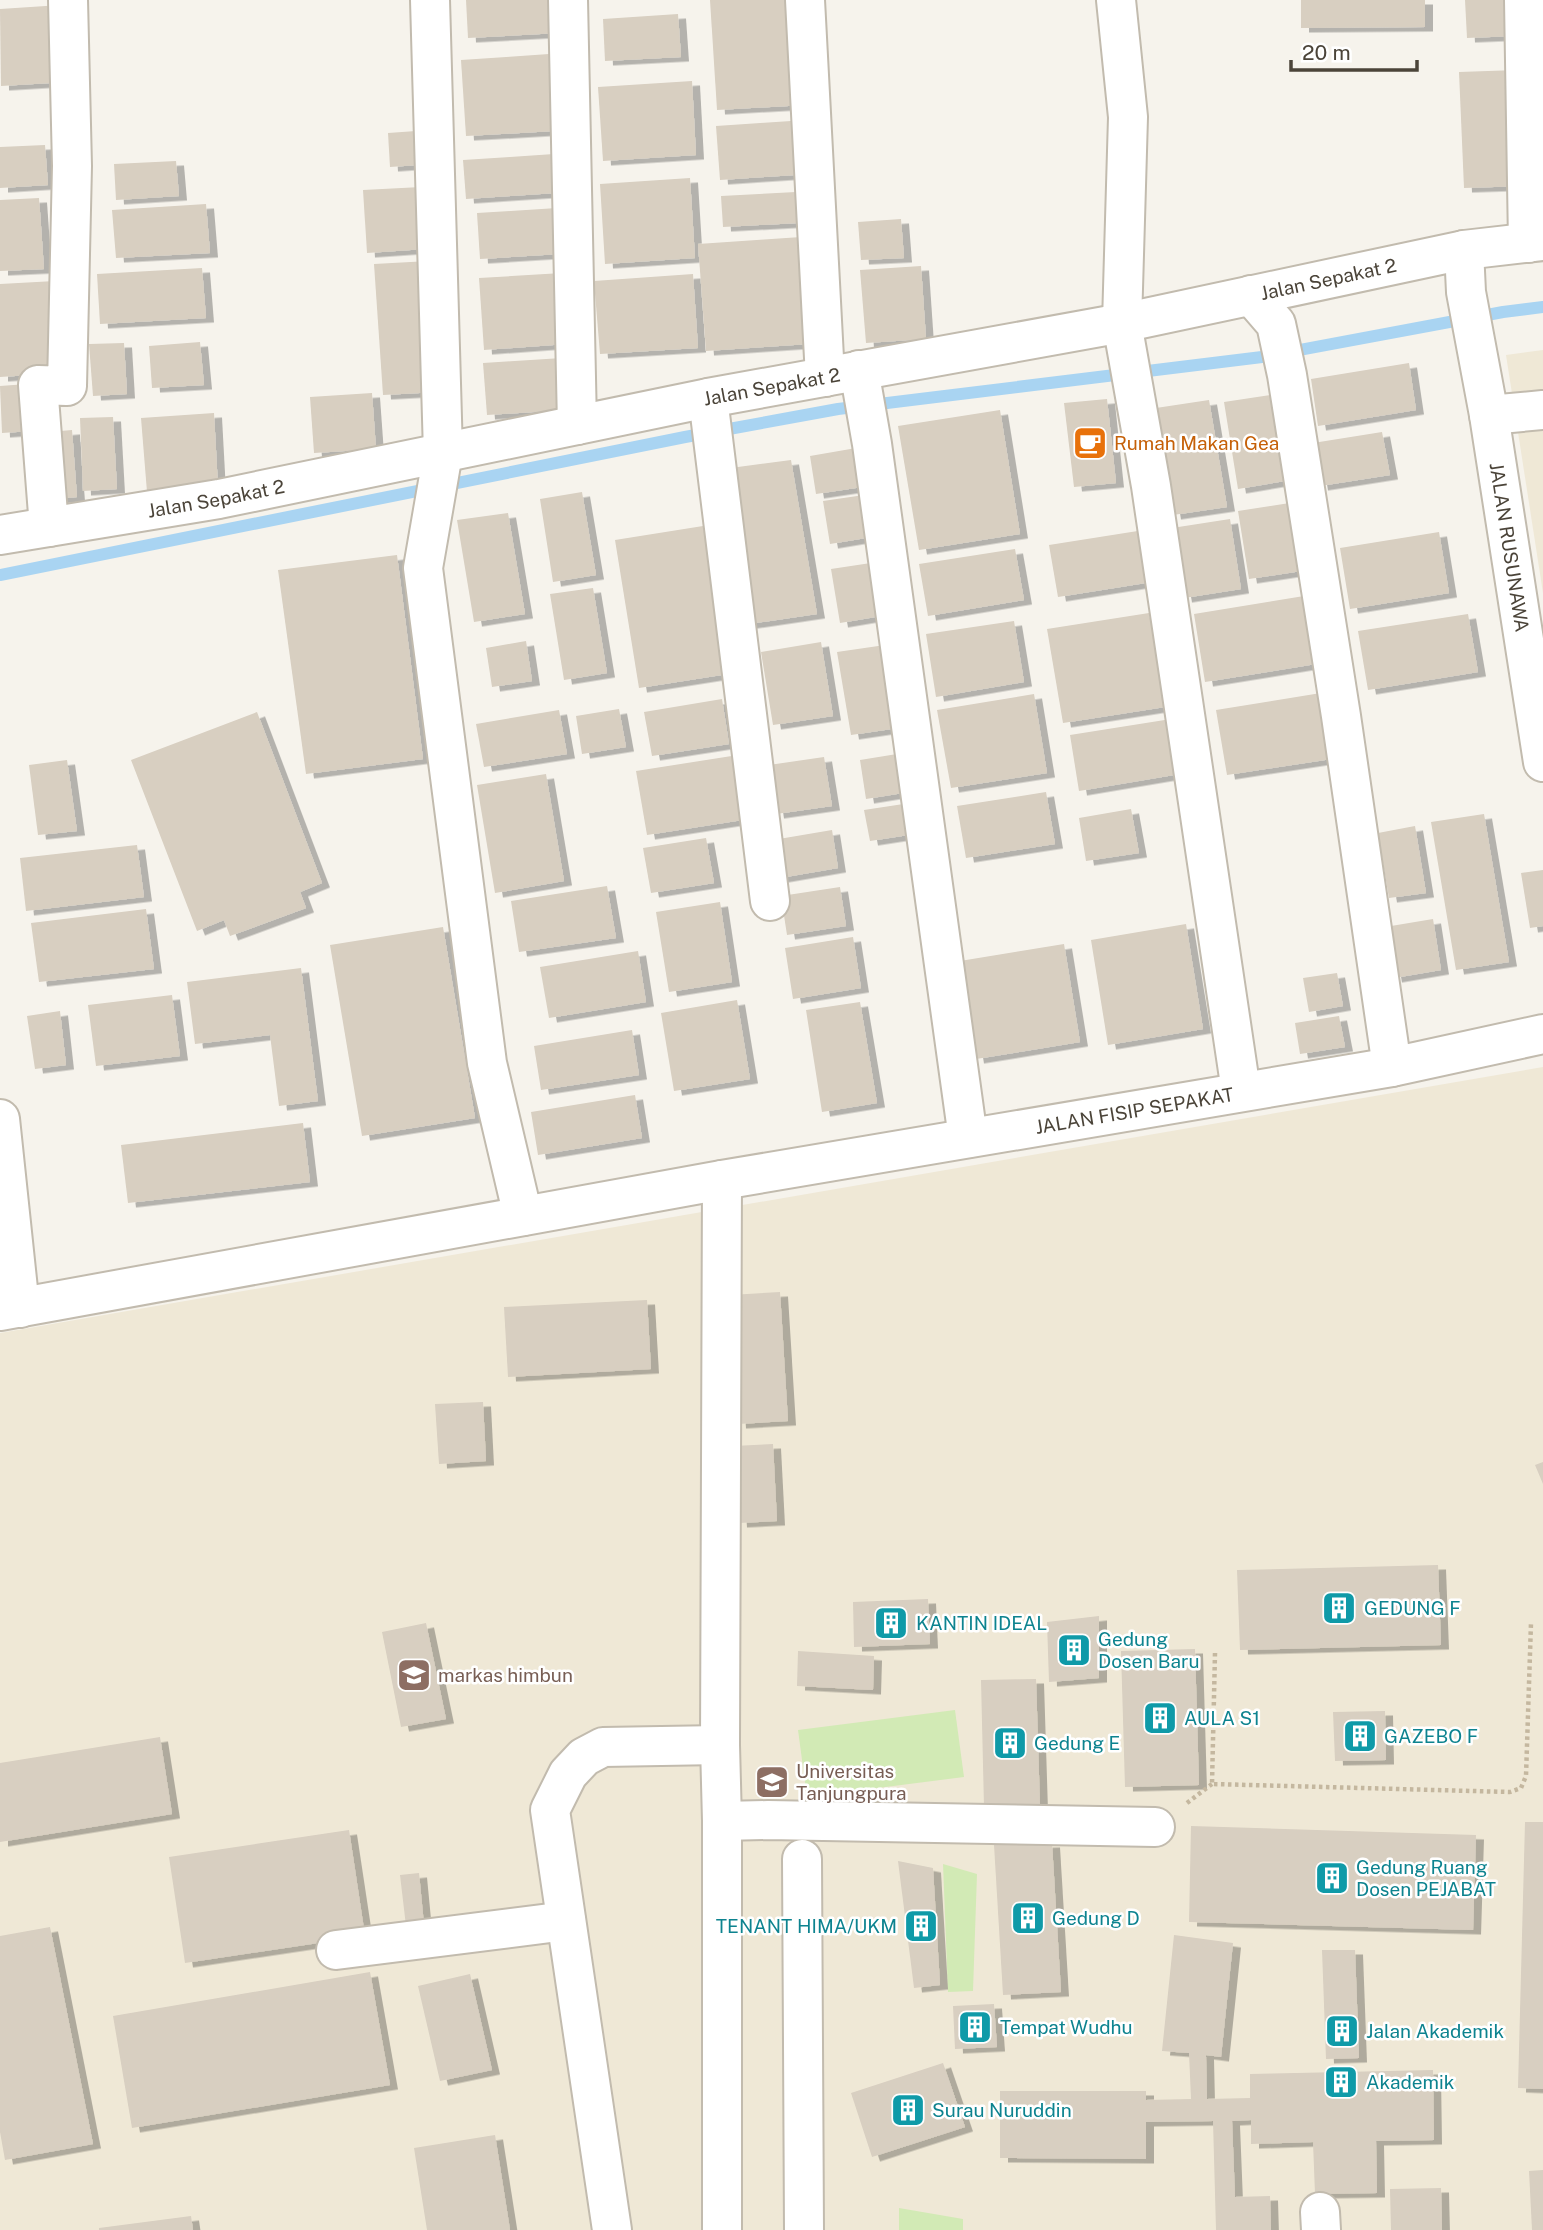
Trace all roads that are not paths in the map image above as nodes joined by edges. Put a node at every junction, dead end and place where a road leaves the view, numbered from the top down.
1 (68, 0) edge
2 (430, 0) edge
3 (568, 0) edge
4 (805, 0) edge
5 (1116, 0) edge
6 (1524, 0) edge
7 (1536, 242) edge
8 (1464, 250) junction
9 (1251, 295) junction
10 (1124, 336) junction
11 (849, 380) junction
12 (708, 408) junction
13 (1543, 410) edge
14 (1489, 415) junction
15 (577, 425) junction
16 (443, 453) junction
17 (49, 527) junction
18 (0, 535) edge
19 (1543, 762) edge
20 (770, 901) dead end
21 (1543, 1034) edge
22 (1392, 1067) junction
23 (1241, 1091) junction
24 (0, 1119) edge
25 (968, 1138) junction
26 (722, 1180) junction
27 (523, 1216) junction
28 (10, 1309) edge
29 (720, 1745) junction
30 (722, 1821) junction
31 (1155, 1827) dead end
32 (802, 1859) dead end
33 (566, 1921) junction
34 (336, 1950) dead end
35 (612, 2230) edge
36 (722, 2230) edge
37 (804, 2230) edge

1 - 17 street
2 - 16 street
3 - 15 street
4 - 11 street
5 - 10 street
6 - 7 street
7 - 8 street, Jalan Sepakat 2
8 - 9 street, Jalan Sepakat 2
8 - 14 street, JALAN RUSUNAWA
9 - 10 street, Jalan Sepakat 2
9 - 22 street
10 - 11 street, Jalan Sepakat 2
10 - 23 street
11 - 12 street, Jalan Sepakat 2
11 - 25 street
12 - 15 street, Jalan Sepakat 2
12 - 20 street
13 - 14 street
14 - 19 street, JALAN RUSUNAWA
15 - 16 street, Jalan Sepakat 2
16 - 17 street, Jalan Sepakat 2
16 - 27 street
17 - 18 street, Jalan Sepakat 2
21 - 22 street, JALAN FISIP SEPAKAT
22 - 23 street, JALAN FISIP SEPAKAT
23 - 25 street, JALAN FISIP SEPAKAT
24 - 28 street
25 - 26 street, JALAN FISIP SEPAKAT
26 - 27 street, JALAN FISIP SEPAKAT
26 - 29 street
27 - 28 street, JALAN FISIP SEPAKAT
29 - 30 street
29 - 33 street
30 - 31 street
30 - 36 street
32 - 37 street
33 - 34 street
33 - 35 street

